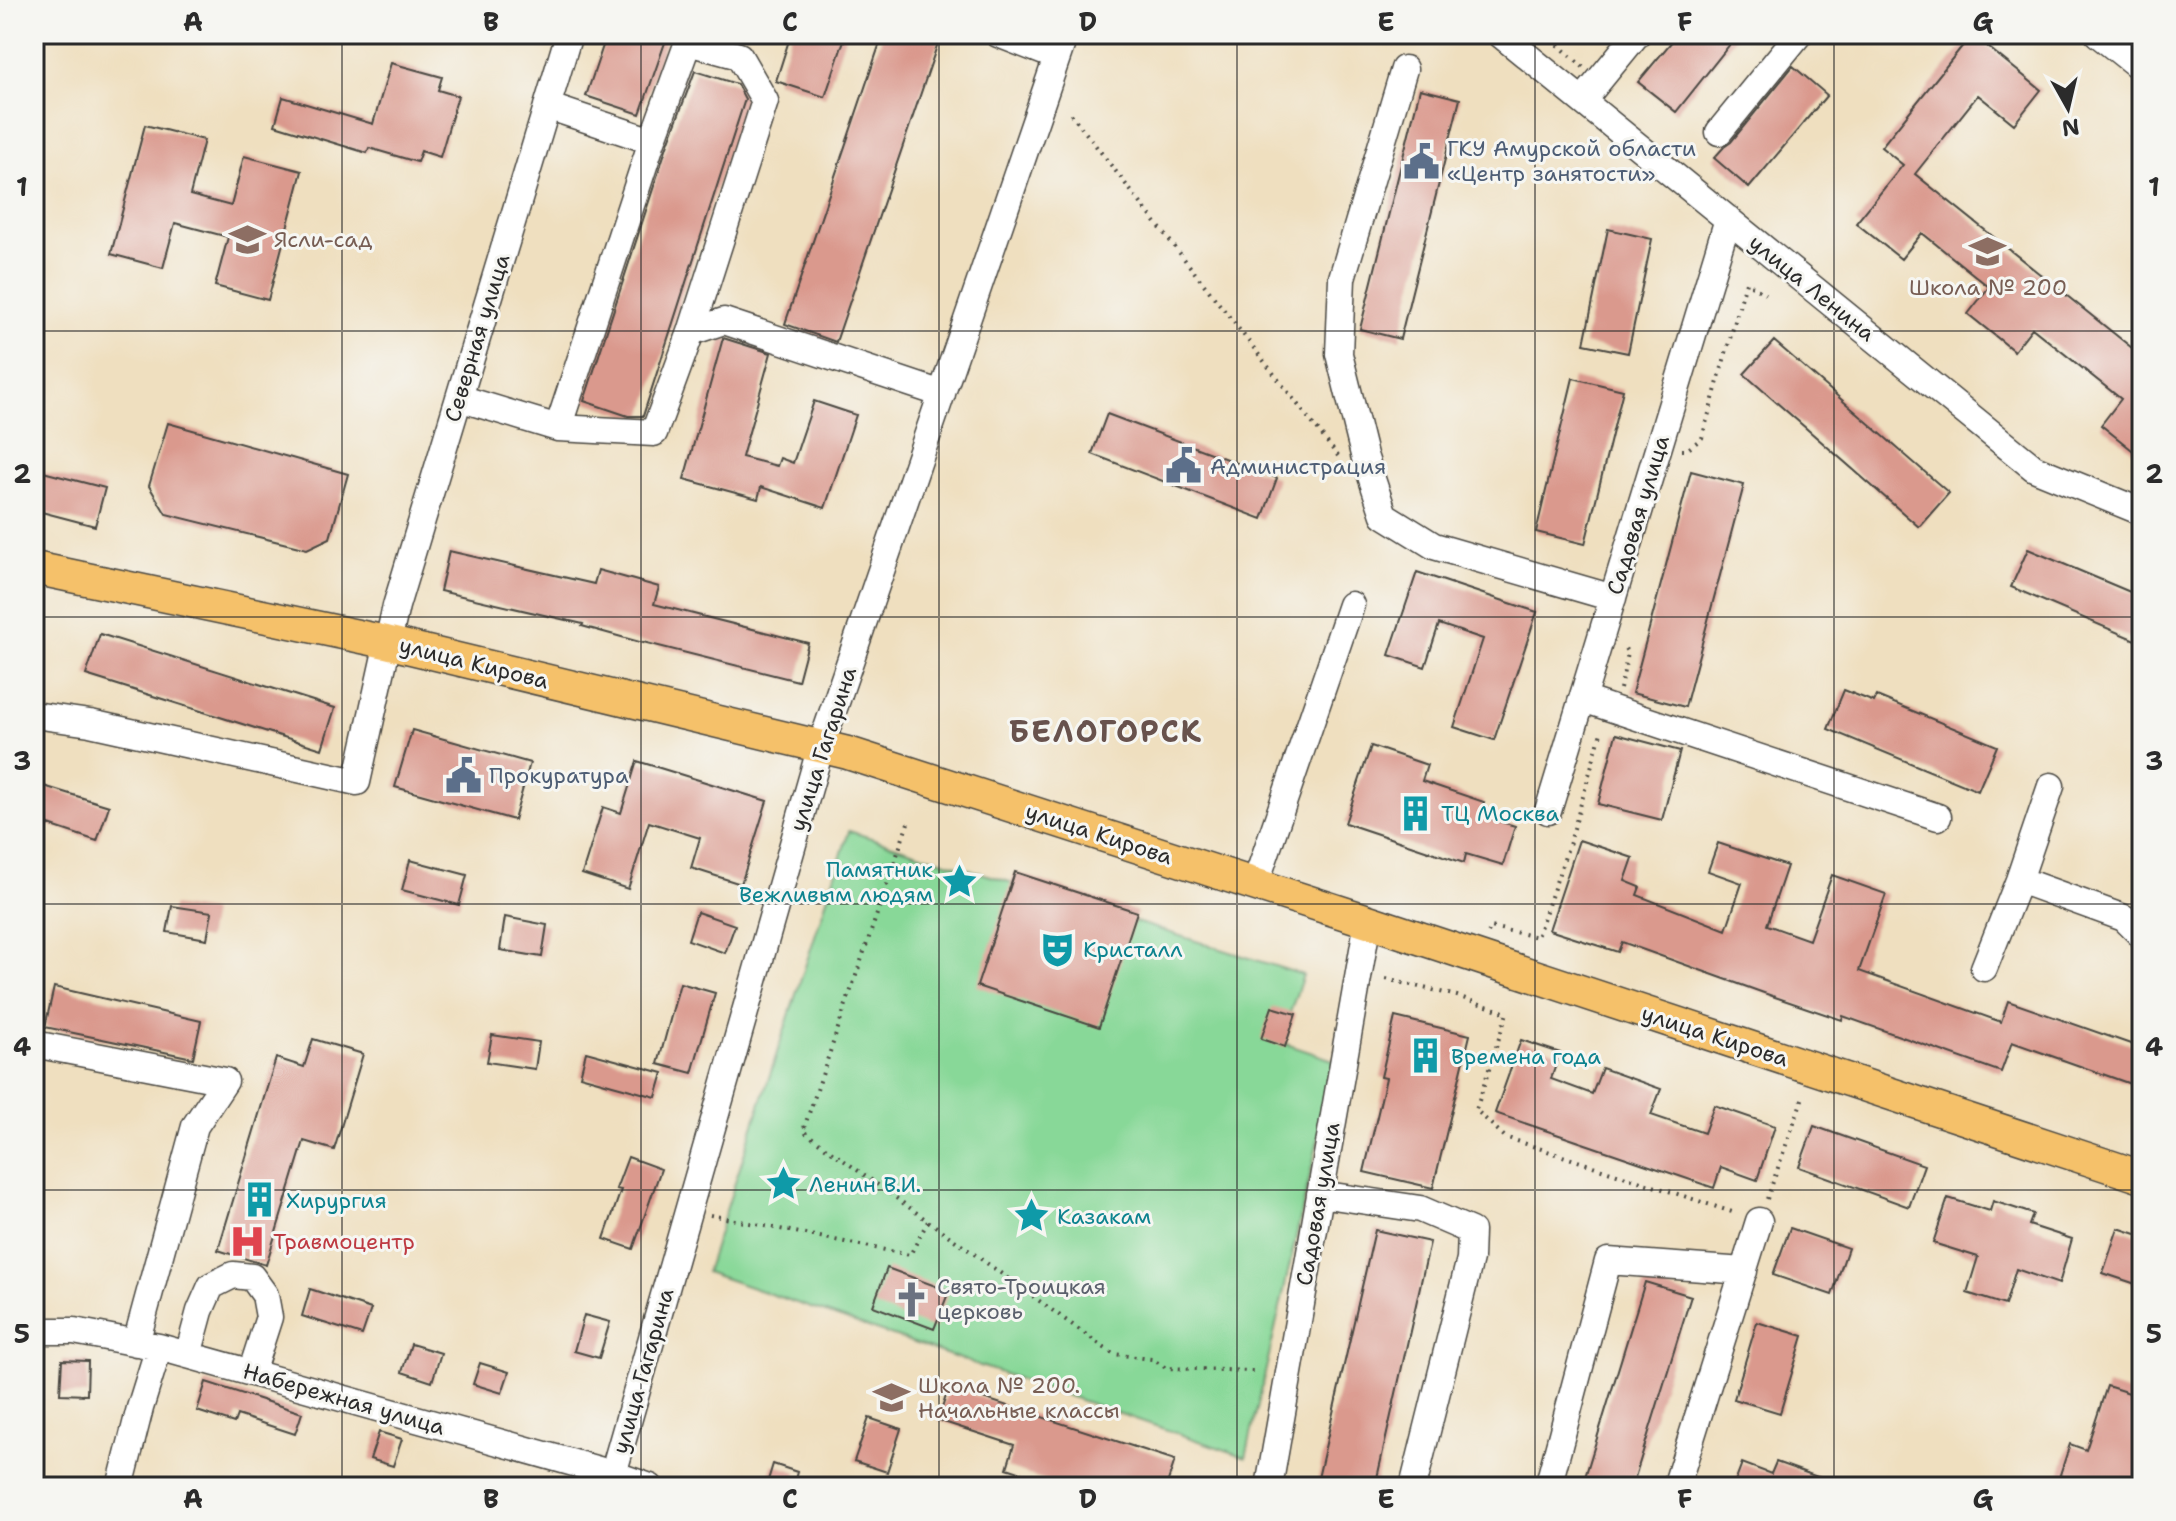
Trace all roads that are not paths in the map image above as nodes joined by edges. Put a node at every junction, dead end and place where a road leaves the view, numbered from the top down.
1 (569, 34) edge
2 (998, 34) edge
3 (1500, 34) edge
4 (1637, 34) edge
5 (1799, 34) edge
6 (2100, 34) edge
7 (689, 38) edge
8 (1061, 45) edge
9 (1404, 69) dead end
10 (2142, 69) edge
11 (1583, 100) junction
12 (547, 106) junction
13 (1719, 132) dead end
14 (652, 141) junction
15 (1728, 219) junction
16 (691, 332) junction
17 (942, 394) junction
18 (459, 398) junction
19 (558, 428) junction
20 (2142, 512) edge
21 (34, 568) edge
22 (1613, 598) junction
23 (1351, 605) dead end
24 (386, 642) junction
25 (1583, 699) junction
26 (34, 715) edge
27 (821, 746) junction
28 (2051, 786) dead end
29 (1548, 811) dead end
30 (1938, 817) dead end
31 (2019, 880) junction
32 (1255, 885) junction
33 (1368, 921) junction
34 (2142, 936) edge
35 (1984, 968) dead end
36 (34, 1044) edge
37 (2142, 1177) edge
38 (1320, 1194) junction
39 (1759, 1221) road end
40 (1744, 1271) junction
41 (34, 1331) edge
42 (147, 1345) junction
43 (188, 1355) junction
44 (251, 1373) junction
45 (613, 1474) junction
46 (120, 1487) edge
47 (650, 1487) edge
48 (1269, 1487) edge
49 (1413, 1487) edge
50 (1548, 1487) edge
51 (1676, 1487) edge

1 - 12 street, Северная улица
2 - 8 street
3 - 11 street, улица Ленина
4 - 11 street
5 - 13 street
6 - 10 street
7 - 14 street
7 - 16 street
8 - 17 street, улица Гагарина
9 - 22 street
11 - 15 street, улица Ленина
12 - 14 street
12 - 18 street, Северная улица
14 - 19 street
15 - 20 street, улица Ленина
15 - 22 street, Садовая улица
16 - 17 street
16 - 19 street
17 - 27 street, улица Гагарина
18 - 19 street
18 - 24 street, Северная улица
21 - 24 main road, улица Кирова
22 - 25 street, Садовая улица
23 - 32 street
24 - 26 street, Северная улица
24 - 27 main road, улица Кирова
25 - 29 street, Садовая улица
25 - 30 street
27 - 32 main road, улица Кирова
27 - 45 street, улица Гагарина
28 - 31 street
31 - 34 street
31 - 35 street
32 - 33 main road, улица Кирова
33 - 37 main road, улица Кирова
33 - 38 street, Садовая улица
36 - 42 street
38 - 48 street, Садовая улица
38 - 49 street
39 - 40 street
40 - 50 street
40 - 51 street
41 - 42 street, Набережная улица
42 - 43 street, Набережная улица
42 - 46 street
43 - 44 street, Набережная улица
43 - 44 street
44 - 45 street, Набережная улица
45 - 47 street, Набережная улица

